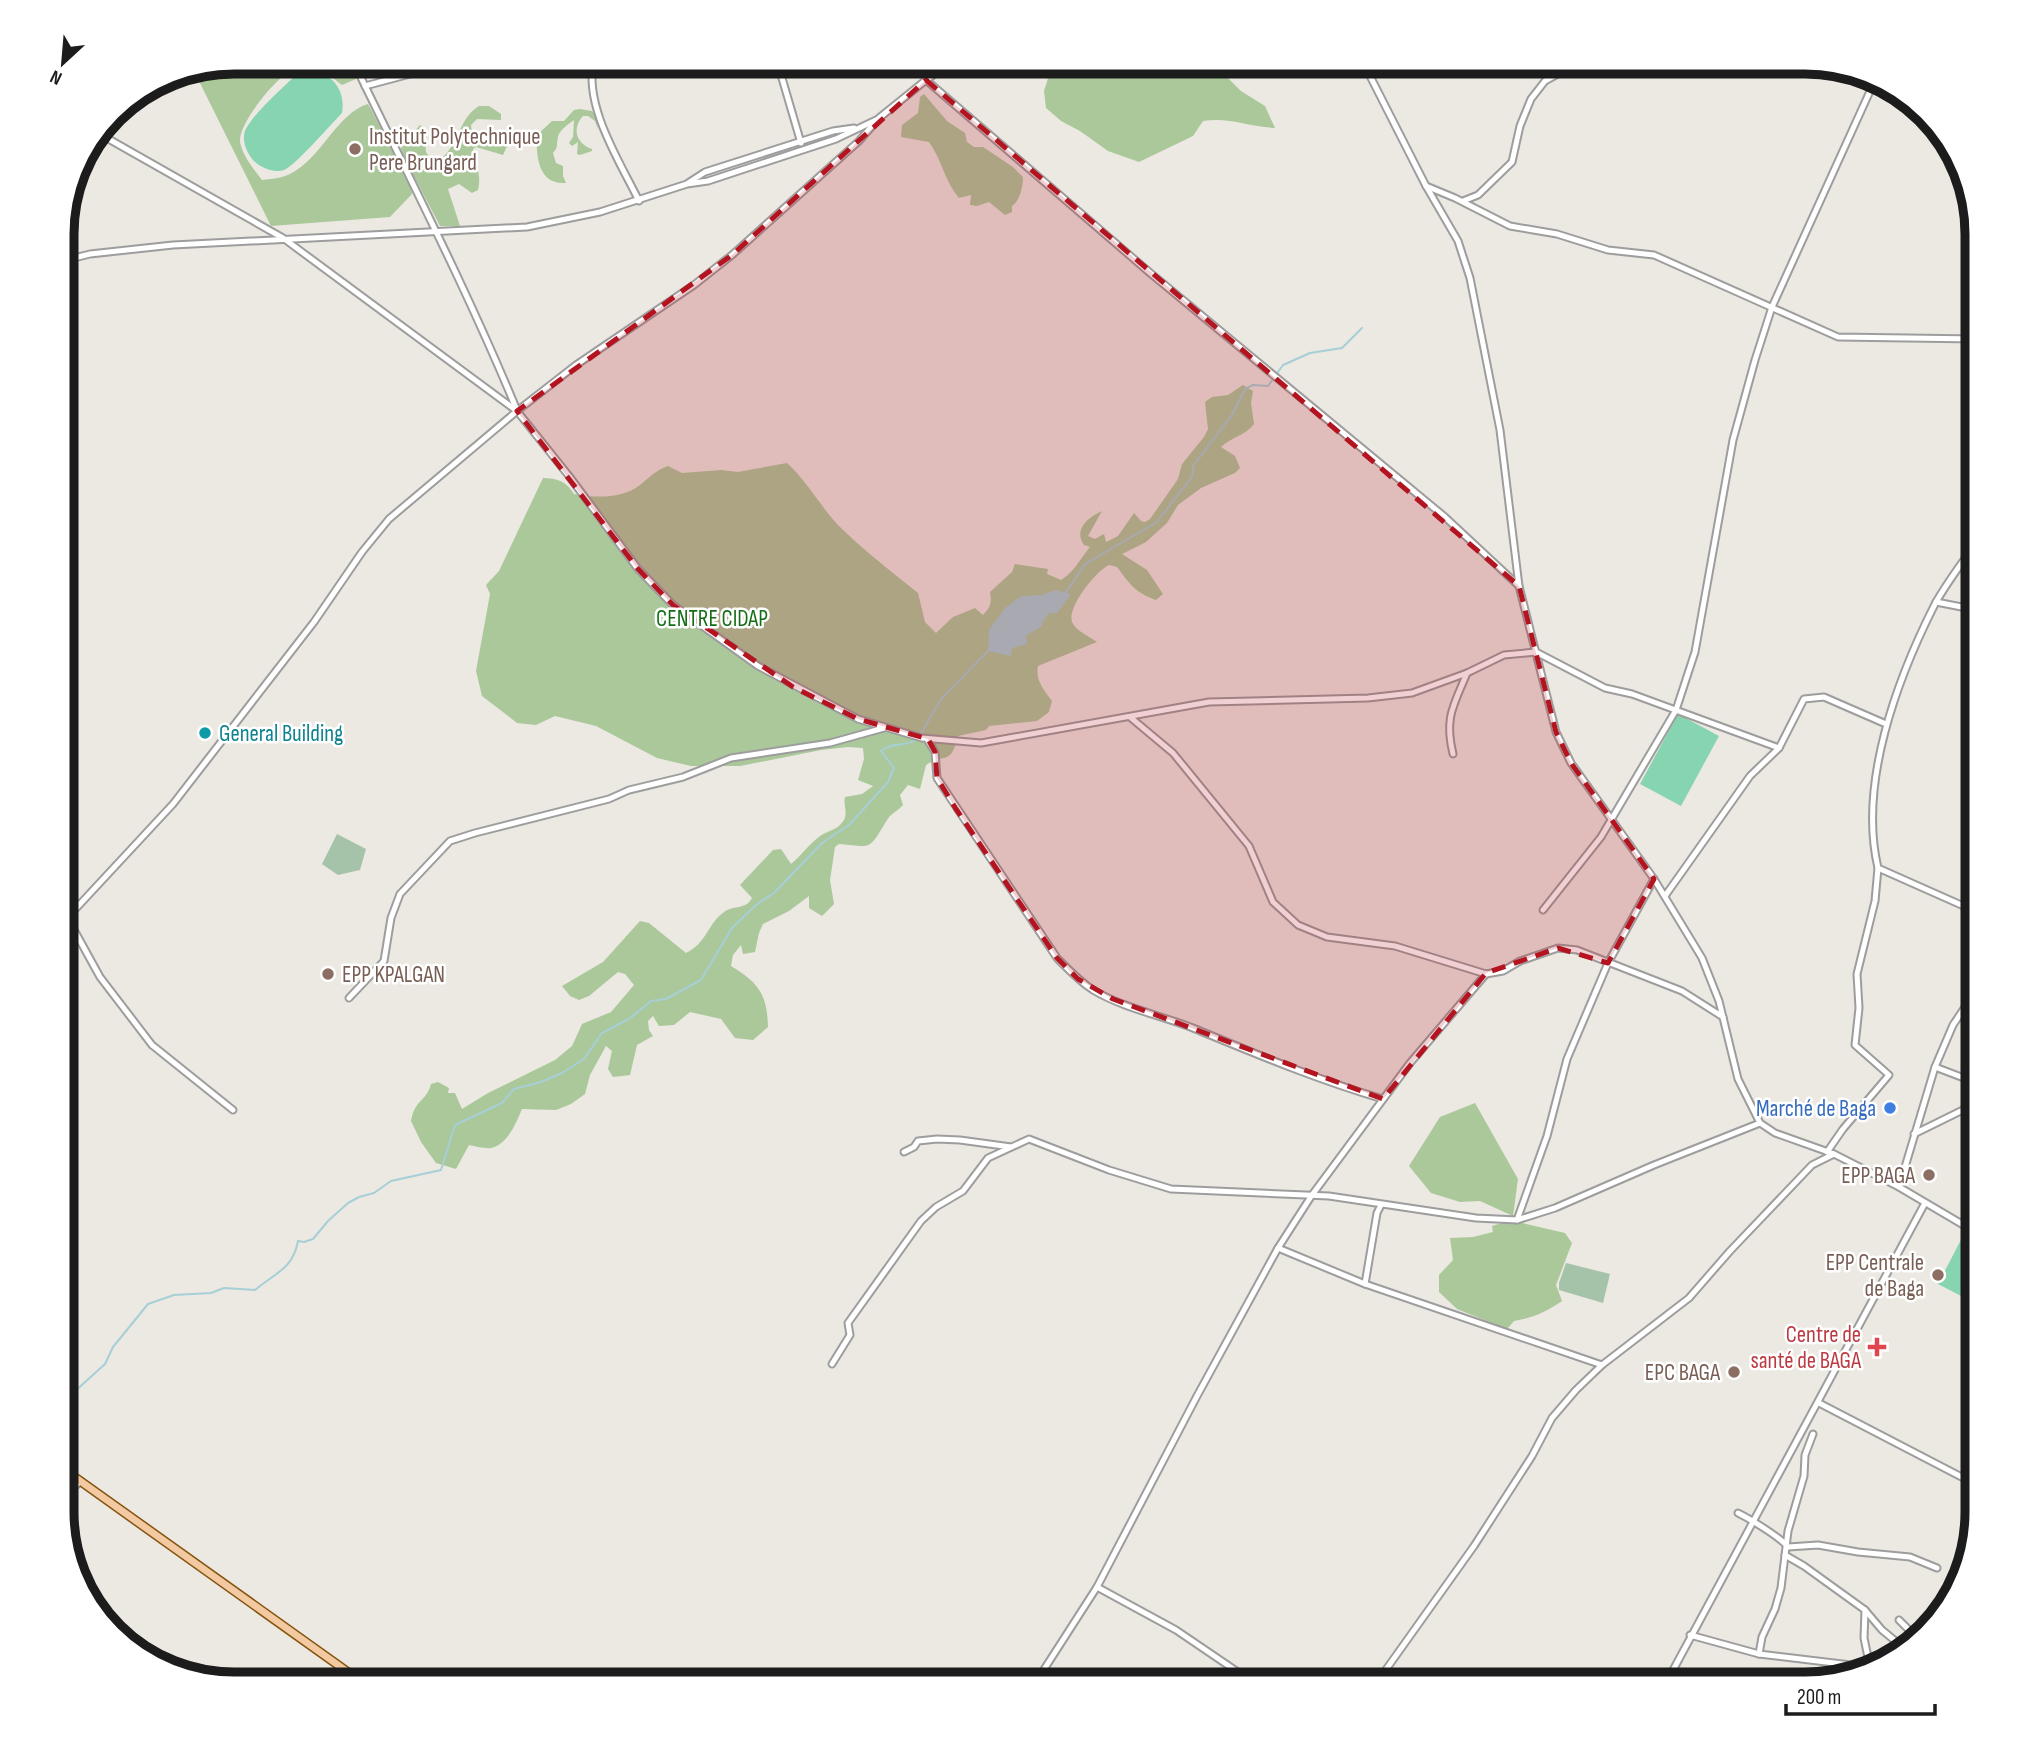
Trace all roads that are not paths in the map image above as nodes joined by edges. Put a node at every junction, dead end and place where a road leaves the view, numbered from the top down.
1 (359, 74) edge
2 (406, 74) edge
3 (591, 74) edge
4 (782, 74) edge
5 (935, 74) edge
6 (1369, 74) edge
7 (1558, 74) edge
8 (926, 80) junction
9 (365, 86) junction
10 (1871, 88) edge
11 (879, 118) junction
12 (857, 128) junction
13 (106, 137) edge
14 (801, 141) junction
15 (803, 149) junction
16 (752, 157) junction
17 (755, 165) junction
18 (717, 168) junction
19 (719, 178) junction
20 (687, 184) junction
21 (1426, 186) junction
22 (639, 201) junction
23 (1463, 201) junction
24 (437, 230) junction
25 (283, 239) junction
26 (74, 258) edge
27 (1772, 307) junction
28 (1965, 339) edge
29 (517, 411) junction
30 (1965, 559) edge
31 (1520, 586) junction
32 (1936, 602) junction
33 (1965, 608) edge
34 (1535, 652) junction
35 (1467, 673) junction
36 (1676, 710) junction
37 (1130, 717) junction
38 (1886, 724) junction
39 (884, 728) junction
40 (925, 738) junction
41 (1779, 748) junction
42 (1453, 754) dead end
43 (1612, 820) junction
44 (1878, 868) junction
45 (1654, 879) junction
46 (1665, 896) junction
47 (1965, 907) edge
48 (1543, 910) dead end
49 (74, 911) edge
50 (74, 928) edge
51 (1608, 963) junction
52 (1486, 974) junction
53 (349, 998) dead end
54 (1965, 1007) edge
55 (1723, 1017) junction
56 (1935, 1067) junction
57 (1965, 1078) edge
58 (1383, 1099) junction
59 (1965, 1109) edge
60 (233, 1110) dead end
61 (1760, 1123) junction
62 (1914, 1134) junction
63 (1011, 1147) junction
64 (904, 1152) dead end
65 (1830, 1153) junction
66 (1899, 1187) junction
67 (1312, 1195) junction
68 (1925, 1203) junction
69 (1381, 1205) junction
70 (1517, 1220) junction
71 (1965, 1226) edge
72 (1278, 1248) junction
73 (1365, 1284) junction
74 (832, 1364) dead end
75 (1602, 1365) junction
76 (1819, 1403) junction
77 (1812, 1434) dead end
78 (74, 1477) edge
79 (1965, 1479) edge
80 (80, 1481) junction
81 (74, 1487) edge
82 (1738, 1513) dead end
83 (1754, 1522) junction
84 (1786, 1545) junction
85 (1786, 1555) junction
86 (1937, 1568) dead end
87 (1097, 1587) junction
88 (1865, 1610) junction
89 (1899, 1620) dead end
90 (1910, 1632) edge
91 (1690, 1635) junction
92 (1897, 1642) edge
93 (1759, 1654) junction
94 (1870, 1658) edge
95 (1853, 1665) edge
96 (348, 1672) edge
97 (1042, 1672) edge
98 (1238, 1672) edge
99 (1383, 1672) edge
100 (1672, 1672) edge

1 - 9 street
2 - 9 street
3 - 22 street
4 - 14 street
5 - 8 street
6 - 21 street
7 - 23 street
8 - 11 street
8 - 31 street
9 - 24 street
10 - 27 street
11 - 12 street
11 - 29 street
12 - 14 street
12 - 15 street
13 - 25 street
14 - 15 street
14 - 16 street
15 - 17 street
16 - 17 street
16 - 18 street
17 - 19 street
18 - 19 street
18 - 20 street
19 - 20 street
20 - 22 street
21 - 23 street
21 - 31 street
22 - 24 street
23 - 27 street
24 - 25 street
24 - 29 street
25 - 26 street
25 - 29 street
27 - 28 street
27 - 36 street
29 - 39 street
29 - 49 street
30 - 32 street
31 - 34 street
32 - 33 street
32 - 38 street
34 - 35 street
34 - 36 street
34 - 43 street
35 - 37 street
35 - 42 street
36 - 41 street
36 - 43 street
37 - 40 street
37 - 52 street
38 - 41 street
38 - 44 street
39 - 40 street
39 - 53 street
40 - 58 street
41 - 46 street
43 - 45 street
43 - 48 street
44 - 47 street
44 - 65 street
45 - 46 street
45 - 51 street
46 - 55 street
50 - 60 street
51 - 52 street
51 - 55 street
51 - 70 street
52 - 58 street
54 - 56 street
55 - 61 street
56 - 57 street
56 - 62 street
58 - 67 street
59 - 62 street
61 - 65 street
61 - 70 street
62 - 66 street
63 - 64 street
63 - 67 street
63 - 74 street
65 - 66 street
65 - 75 street
66 - 68 street
67 - 69 street
67 - 72 street
68 - 71 street
68 - 76 street
69 - 70 street
69 - 73 street
72 - 73 street
72 - 87 street
73 - 75 street
75 - 99 street
76 - 79 street
76 - 83 street
77 - 84 street
78 - 80 main road
80 - 81 street
80 - 96 main road
82 - 83 street
83 - 84 street
83 - 91 street
84 - 85 street
84 - 86 street
85 - 88 street
85 - 93 street
87 - 97 street
87 - 98 street
88 - 92 street
88 - 94 street
89 - 90 street
91 - 93 street
91 - 100 street
93 - 95 street

